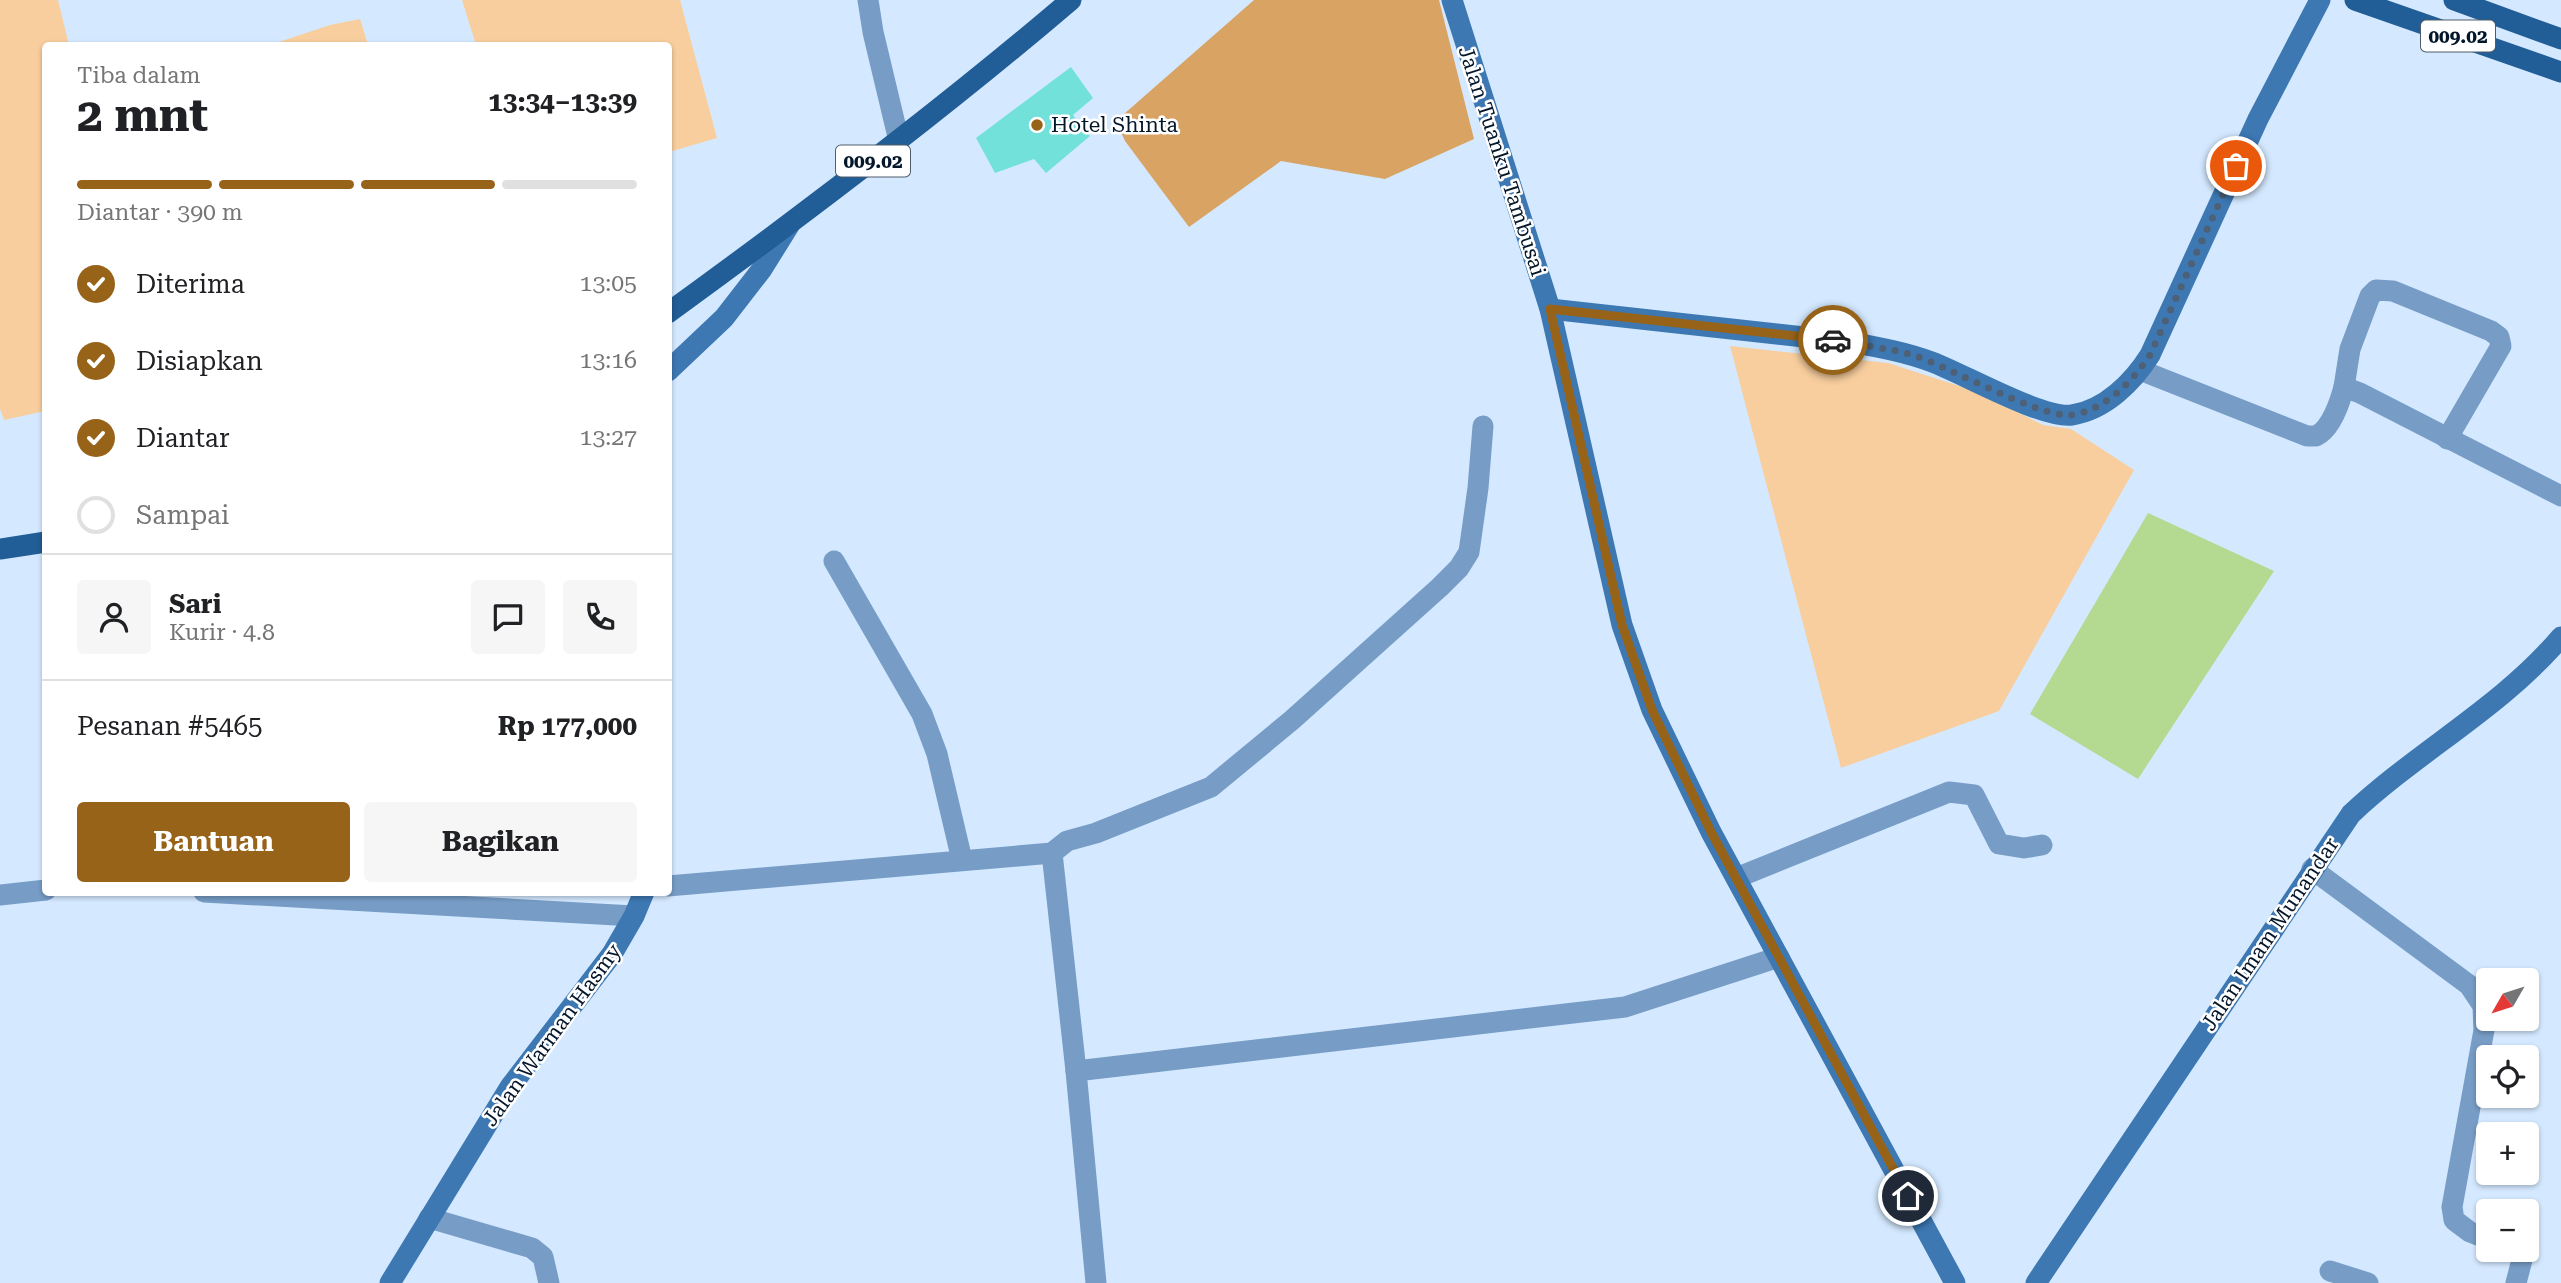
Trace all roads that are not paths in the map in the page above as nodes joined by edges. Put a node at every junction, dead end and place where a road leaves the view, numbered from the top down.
1 (868, 0) edge
2 (1071, 0) edge
3 (1452, 0) edge
4 (2320, 0) edge
5 (2355, 0) edge
6 (2454, 0) edge
7 (2500, 8) edge
8 (2561, 39) edge
9 (2561, 72) edge
10 (899, 141) junction
11 (790, 224) junction
12 (1550, 309) junction
13 (672, 310) edge
14 (672, 367) edge
15 (2140, 370) junction
16 (2344, 387) junction
17 (1483, 426) dead end
18 (2447, 439) junction
19 (2561, 496) edge
20 (42, 543) edge
21 (0, 549) edge
22 (834, 561) dead end
23 (2561, 637) edge
24 (2042, 845) dead end
25 (1052, 853) junction
26 (962, 860) junction
27 (2312, 869) junction
28 (1736, 878) junction
29 (672, 886) edge
30 (42, 890) edge
31 (0, 895) edge
32 (276, 896) edge
33 (642, 896) edge
34 (634, 916) junction
35 (1779, 957) junction
36 (1076, 1071) junction
37 (429, 1219) junction
38 (2476, 1234) edge
39 (2521, 1262) edge
40 (2330, 1271) dead end
41 (390, 1283) edge
42 (549, 1283) edge
43 (1096, 1283) edge
44 (1955, 1283) edge
45 (2036, 1283) edge
46 (2368, 1283) edge
47 (2516, 1283) edge

1 - 10 street
2 - 10 main road, 009.02
3 - 12 street, Jalan Tuanku Tambusai
4 - 15 street
5 - 9 main road, 009.02
6 - 7 main road, 009.02
7 - 8 main road, 009.02
10 - 11 main road, 009.02
11 - 13 main road, 009.02
11 - 14 street
12 - 15 street
12 - 28 street, Jalan Tuanku Tambusai
15 - 16 street
16 - 18 street
16 - 18 street
17 - 25 street
18 - 19 street
20 - 21 main road
22 - 26 street
23 - 27 street, Jalan Imam Munandar
24 - 28 street
25 - 26 street
25 - 36 street
26 - 29 street
27 - 38 street
27 - 45 street, Jalan Imam Munandar
28 - 35 street, Jalan Tuanku Tambusai
30 - 31 street
32 - 34 street
33 - 34 street, Jalan Warman Hasmy
34 - 37 street, Jalan Warman Hasmy
35 - 36 street
35 - 44 street, Jalan Tuanku Tambusai
36 - 43 street
37 - 41 street, Jalan Warman Hasmy
37 - 42 street
39 - 47 street
40 - 46 street

